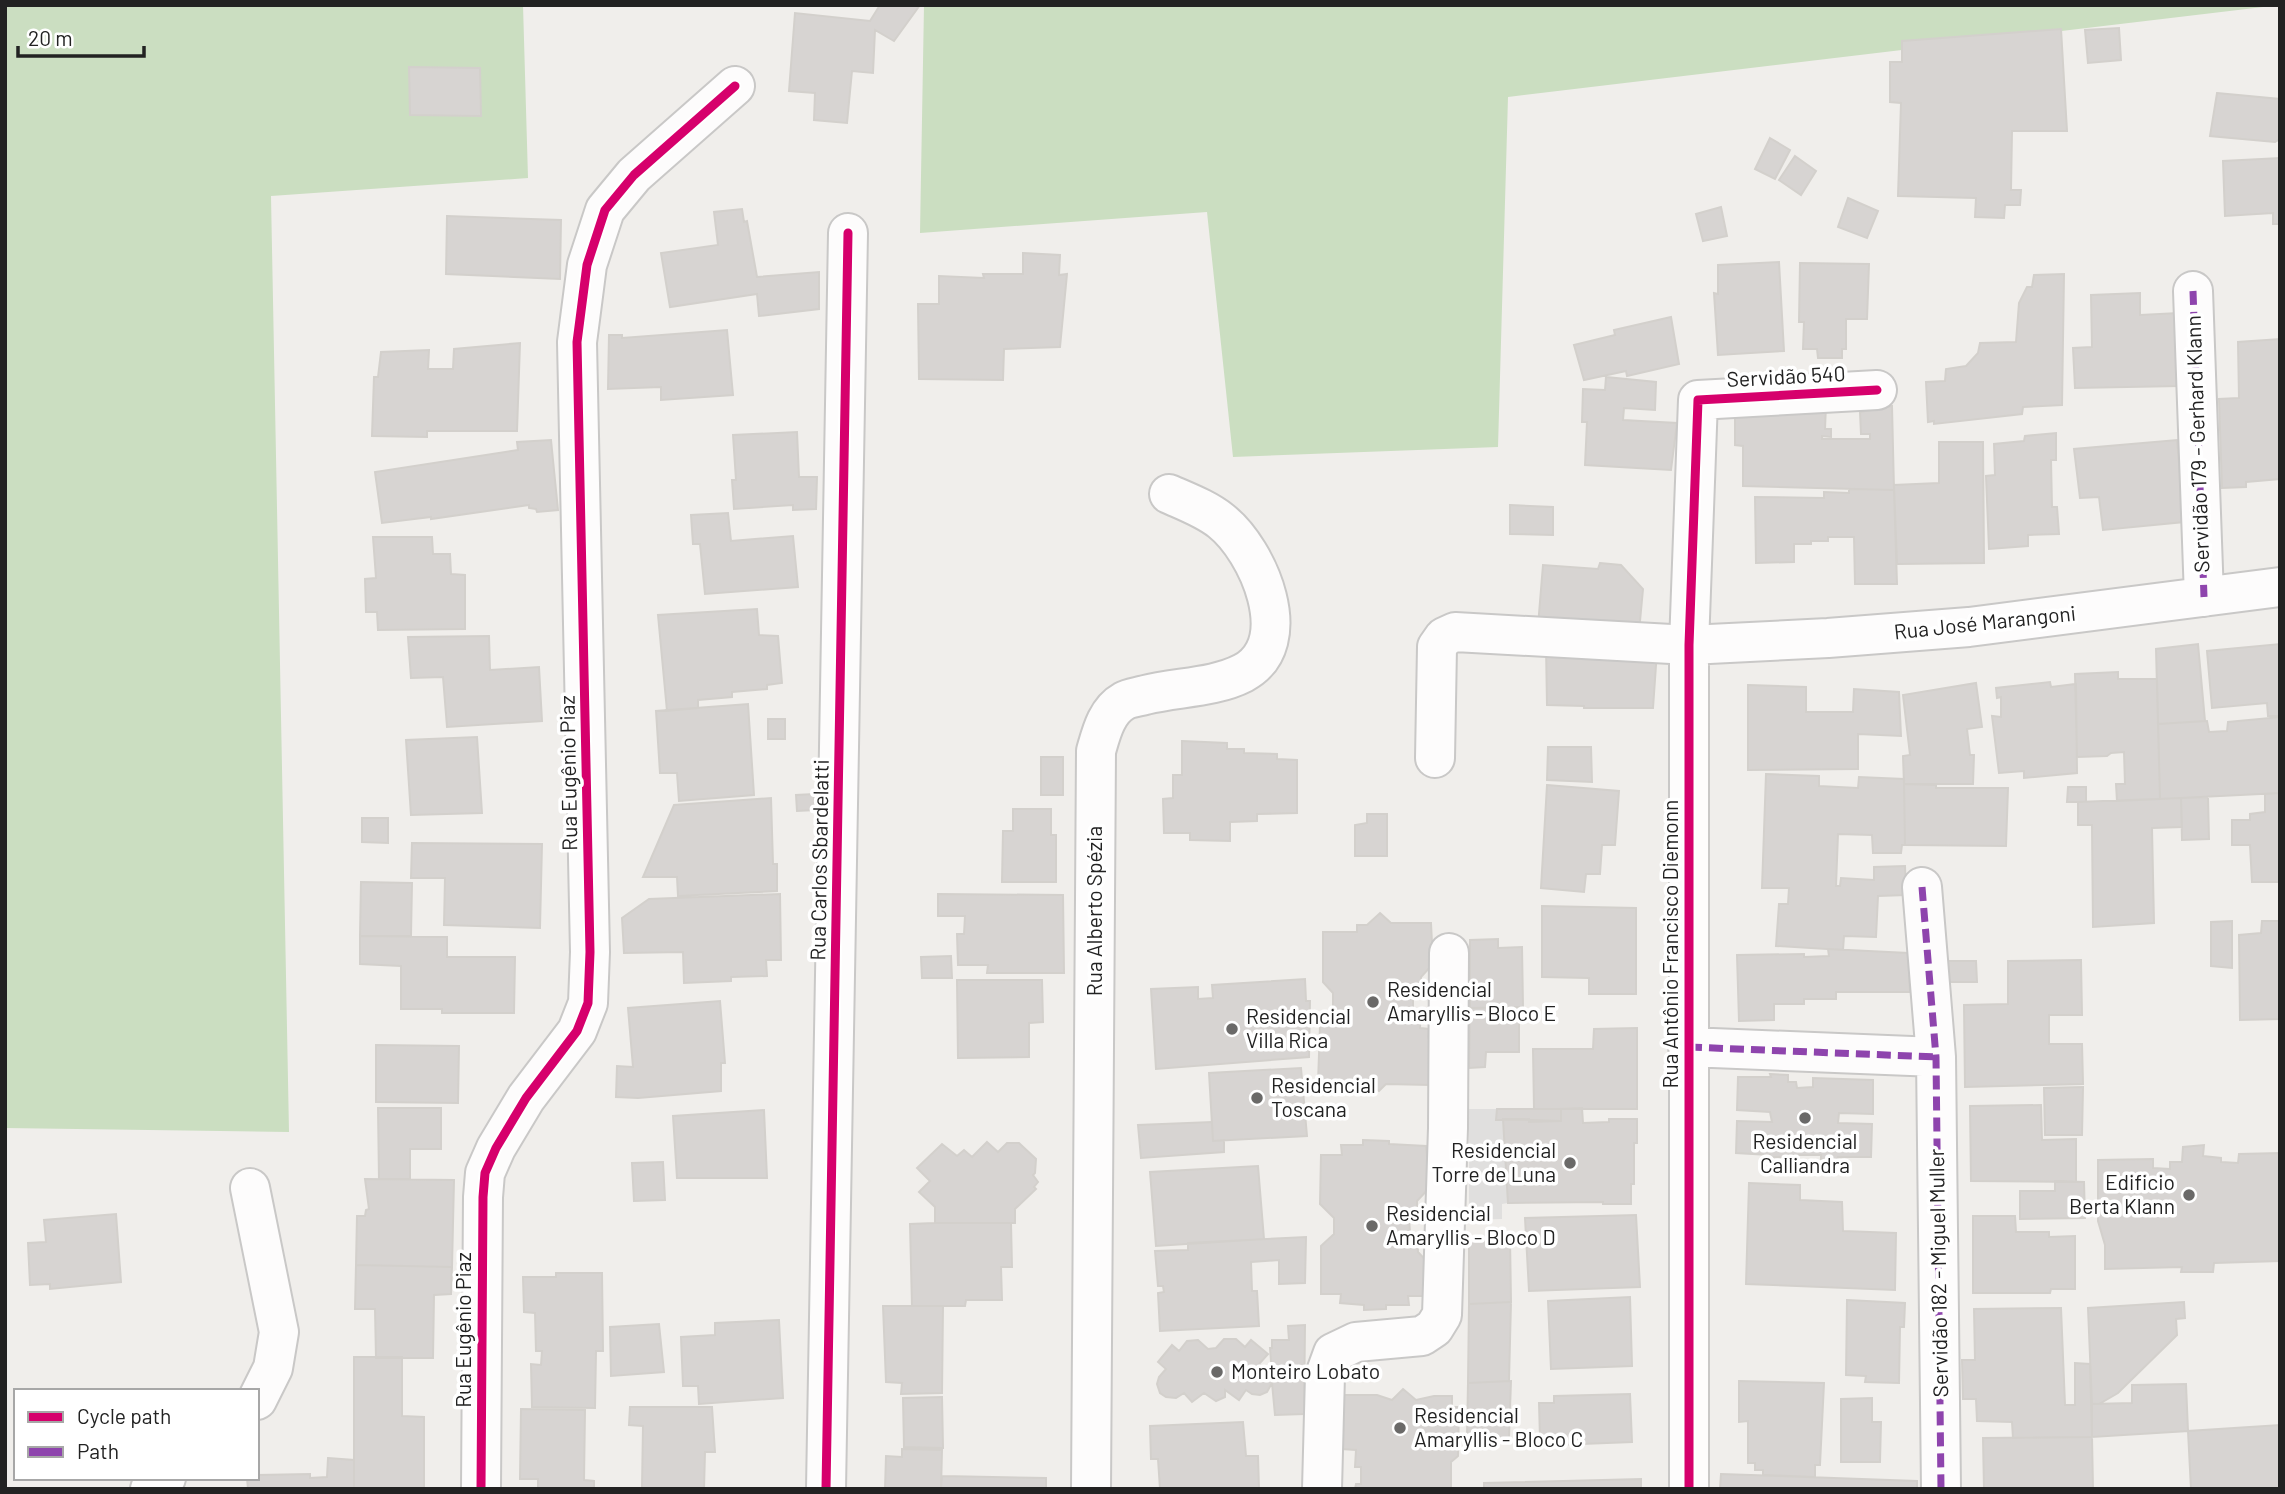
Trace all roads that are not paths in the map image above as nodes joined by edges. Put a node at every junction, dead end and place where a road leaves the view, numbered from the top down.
1 (736, 86) dead end
2 (848, 233) dead end
3 (2193, 291) dead end
4 (1877, 390) dead end
5 (1698, 400) joint
6 (1169, 494) dead end
7 (2280, 587) edge
8 (2204, 597) junction
9 (1689, 645) junction
10 (1435, 758) dead end
11 (1922, 887) dead end
12 (1449, 953) dead end
13 (1688, 1047) junction
14 (1936, 1057) junction
15 (250, 1188) dead end
16 (259, 1396) edge
17 (481, 1489) edge
18 (826, 1489) edge
19 (1091, 1489) edge
20 (1322, 1489) edge
21 (1689, 1489) edge
22 (1941, 1489) edge

1 - 17 street, Rua Eugênio Piaz
2 - 18 street, Rua Carlos Sbardelatti
3 - 8 street, Servidão 179 - Gerhard Klann
4 - 5 street, Servidão 540
5 - 9 street, Rua Antônio Francisco Diemonn
6 - 19 street, Rua Alberto Spézia
7 - 8 street, Rua José Marangoni
8 - 9 street, Rua José Marangoni
9 - 10 street, Rua José Marangoni
9 - 13 street, Rua Antônio Francisco Diemonn
11 - 14 street, Servidão 182 - Miguel Muller
12 - 20 street
13 - 14 street
13 - 21 street, Rua Antônio Francisco Diemonn
14 - 22 street, Servidão 182 - Miguel Muller
15 - 16 street

